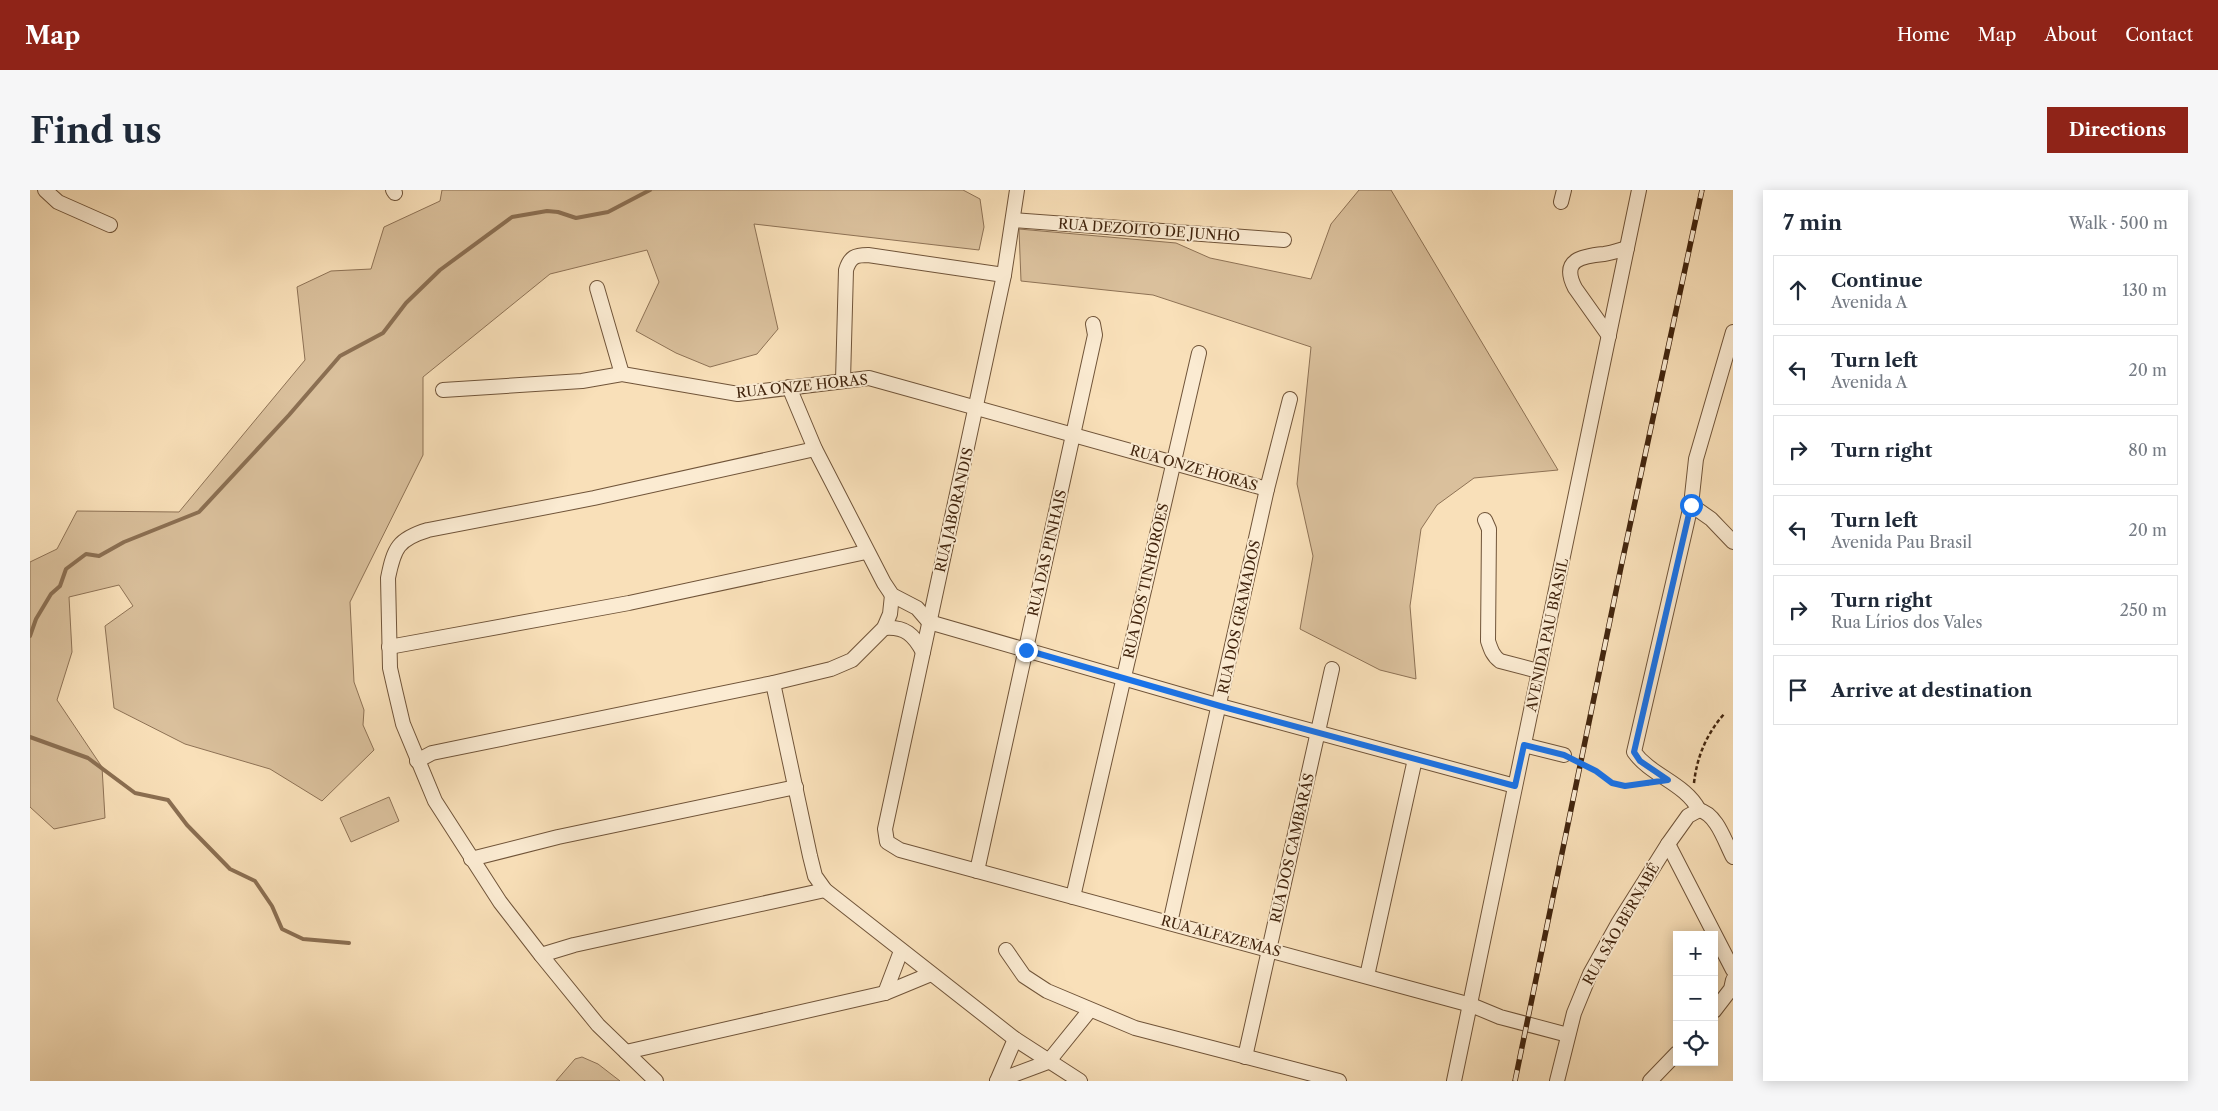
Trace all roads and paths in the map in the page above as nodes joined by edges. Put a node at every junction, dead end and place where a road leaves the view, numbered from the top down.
1 (45, 190) edge
2 (1017, 190) edge
3 (1639, 190) edge
4 (1013, 220) junction
5 (110, 226) dead end
6 (1284, 240) dead end
7 (1627, 248) junction
8 (1004, 275) junction
9 (597, 288) dead end
10 (1093, 324) dead end
11 (1733, 332) edge
12 (1609, 336) junction
13 (1199, 353) dead end
14 (622, 374) junction
15 (843, 380) junction
16 (790, 387) junction
17 (443, 390) dead end
18 (1290, 399) dead end
19 (977, 407) junction
20 (1074, 434) junction
21 (815, 449) junction
22 (1173, 463) junction
23 (1267, 490) junction
24 (1691, 505) junction
25 (1485, 520) dead end
26 (1733, 542) edge
27 (866, 552) junction
28 (892, 595) junction
29 (929, 622) junction
30 (884, 628) junction
31 (389, 647) junction
32 (1026, 650) junction
33 (923, 652) junction
34 (1332, 669) dead end
35 (1538, 671) junction
36 (1123, 678) junction
37 (773, 683) junction
38 (1220, 706) junction
39 (1725, 712) dead end
40 (1318, 733) junction
41 (1524, 745) junction
42 (1564, 755) joint
43 (1415, 759) junction
44 (417, 761) junction
45 (1668, 780) junction
46 (1515, 786) junction
47 (796, 787) junction
48 (1696, 804) junction
49 (885, 829) joint
50 (1668, 844) junction
51 (1733, 857) edge
52 (471, 859) junction
53 (977, 870) junction
54 (825, 890) junction
55 (1073, 897) junction
56 (1170, 923) junction
57 (901, 950) junction
58 (1006, 950) dead end
59 (1269, 950) junction
60 (541, 955) junction
61 (1733, 970) edge
62 (931, 974) junction
63 (1367, 976) junction
64 (1733, 980) edge
65 (884, 993) junction
66 (1471, 1005) junction
67 (1718, 1006) edge
68 (1090, 1010) junction
69 (1568, 1035) junction
70 (1015, 1039) junction
71 (626, 1052) junction
72 (1245, 1056) junction
73 (1673, 1057) edge
74 (1048, 1062) junction
75 (656, 1081) edge
76 (997, 1081) edge
77 (1080, 1081) edge
78 (1340, 1081) edge
79 (1454, 1081) edge
80 (1557, 1081) edge
81 (1650, 1081) edge

1 - 5 street
2 - 4 street, RUA JABORANDIS
3 - 7 street, AVENIDA PAU BRASIL
4 - 6 street, RUA DEZOITO DE JUNHO
4 - 8 street, RUA JABORANDIS
7 - 12 street, AVENIDA PAU BRASIL
7 - 12 street
8 - 15 street
8 - 19 street, RUA JABORANDIS
9 - 14 street
10 - 20 street, RUA DAS PINHAIS
11 - 24 street
12 - 35 street, AVENIDA PAU BRASIL
13 - 22 street, RUA DOS TINHOROES
14 - 16 street, RUA ONZE HORAS
14 - 17 street, RUA ONZE HORAS
15 - 16 street, RUA ONZE HORAS
15 - 19 street, RUA ONZE HORAS
16 - 21 street
18 - 23 street, RUA DOS GRAMADOS
19 - 20 street, RUA ONZE HORAS
19 - 29 street, RUA JABORANDIS
20 - 22 street, RUA ONZE HORAS
20 - 32 street, RUA DAS PINHAIS
21 - 27 street
21 - 31 street
22 - 23 street, RUA ONZE HORAS
22 - 36 street, RUA DOS TINHOROES
23 - 38 street, RUA DOS GRAMADOS
24 - 26 street
24 - 45 street
25 - 35 street
27 - 28 street
27 - 31 street
28 - 29 street
28 - 30 street
29 - 32 street
29 - 33 street, RUA JABORANDIS
30 - 33 street
30 - 37 street
31 - 44 street
32 - 36 street
32 - 53 street, RUA DAS PINHAIS
33 - 49 street, RUA JABORANDIS
34 - 40 street, RUA DOS CAMBARÁS
35 - 41 street, AVENIDA PAU BRASIL
36 - 38 street
36 - 55 street, RUA DOS TINHOROES
37 - 44 street
37 - 47 street
38 - 40 street
38 - 56 street, RUA DOS GRAMADOS
39 - 48 path
40 - 43 street
40 - 59 street, RUA DOS CAMBARÁS
41 - 42 street
41 - 46 street, AVENIDA PAU BRASIL
42 - 45 path
43 - 46 street
43 - 63 street
44 - 52 street
45 - 48 street
46 - 66 street, AVENIDA PAU BRASIL
47 - 52 street
47 - 54 street
48 - 50 street, RUA SÃO BERNABÉ
48 - 51 street
49 - 53 street, RUA ALFAZEMAS
50 - 61 street
50 - 69 street, RUA SÃO BERNABÉ
52 - 60 street
53 - 55 street, RUA ALFAZEMAS
54 - 57 street
54 - 60 street
55 - 56 street, RUA ALFAZEMAS
56 - 59 street, RUA ALFAZEMAS
57 - 62 street
57 - 65 street
58 - 68 street
59 - 63 street, RUA ALFAZEMAS
59 - 72 street, RUA DOS CAMBARÁS
60 - 71 street
62 - 65 street
62 - 70 street
63 - 66 street, RUA ALFAZEMAS
64 - 67 street
65 - 71 street
66 - 69 street, RUA ALFAZEMAS
66 - 79 street, AVENIDA PAU BRASIL
68 - 72 street
68 - 74 street
69 - 80 street, RUA SÃO BERNABÉ
70 - 74 street
70 - 76 street
71 - 75 street
72 - 78 street
73 - 81 street
74 - 76 street
74 - 77 street

